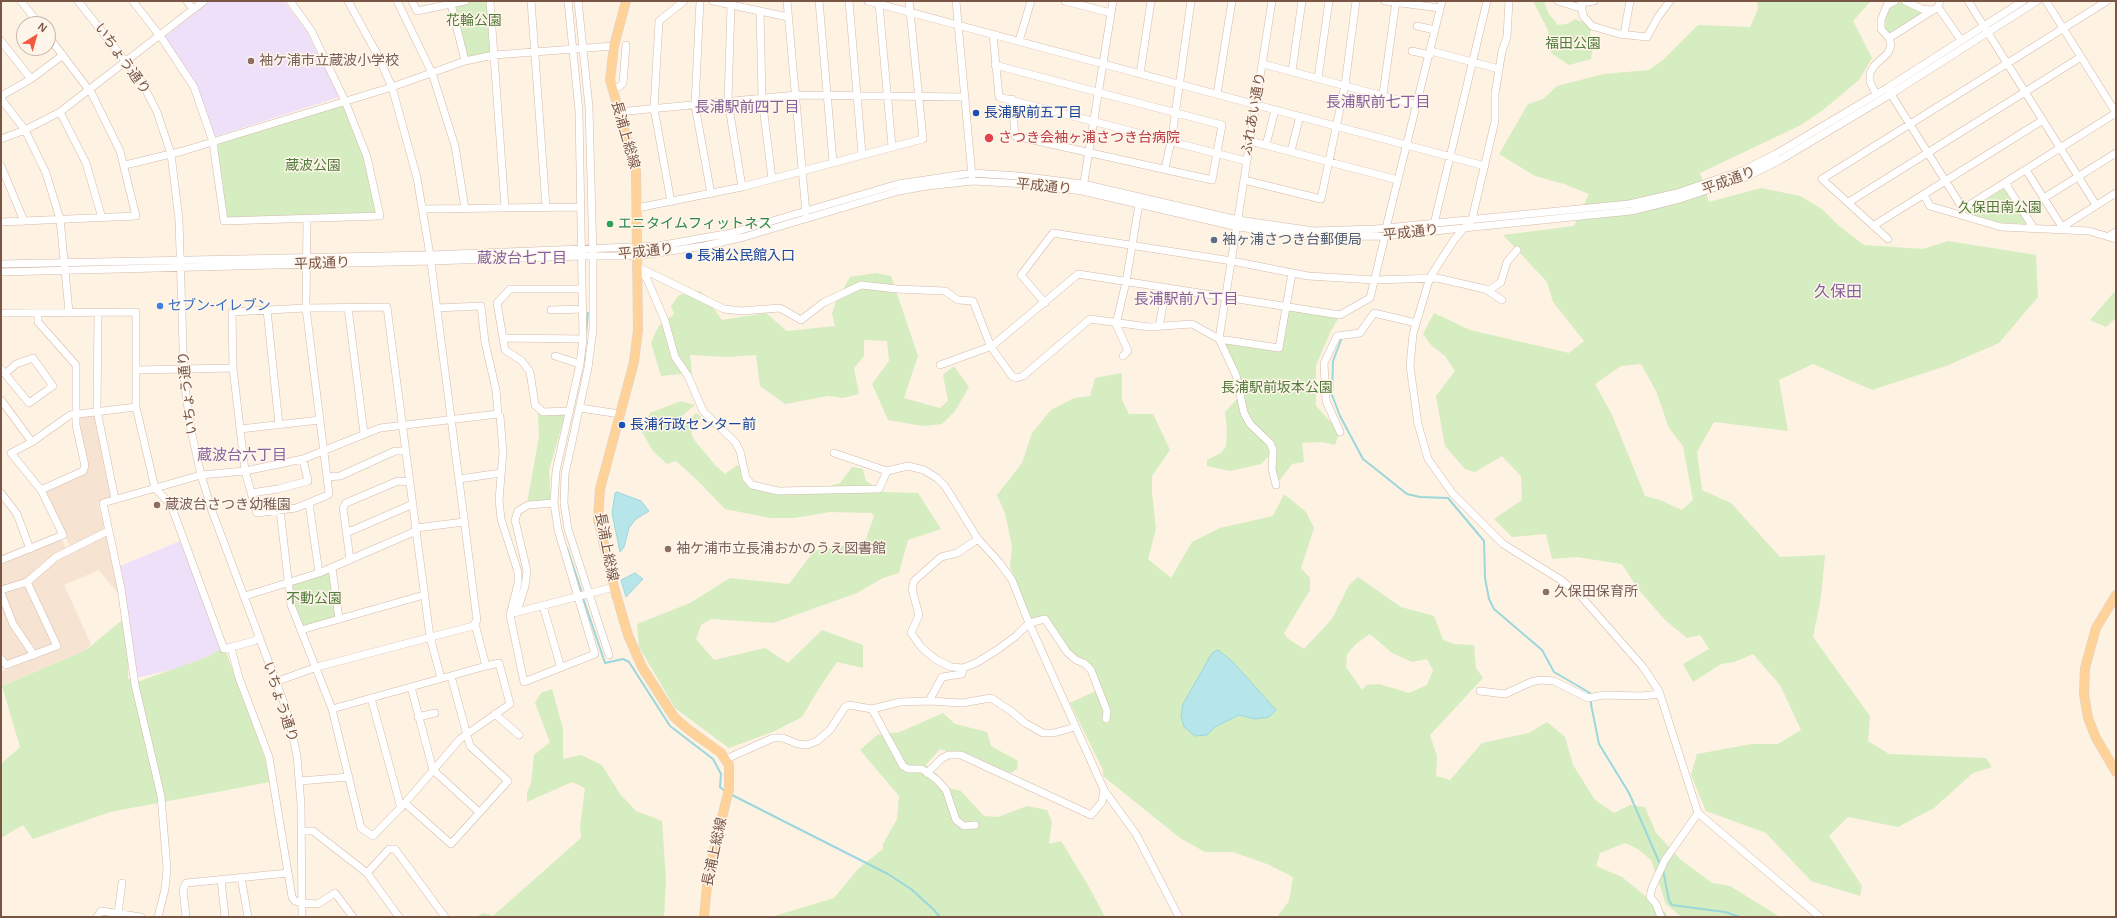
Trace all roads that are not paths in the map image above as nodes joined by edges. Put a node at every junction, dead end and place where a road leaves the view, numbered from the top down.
1 (21, 1) edge
2 (78, 1) edge
3 (133, 1) edge
4 (187, 1) edge
5 (204, 1) edge
6 (290, 1) edge
7 (348, 1) edge
8 (397, 1) edge
9 (412, 1) edge
10 (464, 1) edge
11 (490, 1) edge
12 (531, 1) edge
13 (568, 1) edge
14 (578, 1) edge
15 (626, 1) edge
16 (684, 1) edge
17 (700, 1) edge
18 (713, 1) edge
19 (787, 1) edge
20 (819, 1) edge
21 (849, 1) edge
22 (868, 1) edge
23 (909, 1) edge
24 (956, 1) edge
25 (1031, 1) edge
26 (1065, 1) edge
27 (1113, 1) edge
28 (1151, 1) edge
29 (1191, 1) edge
30 (1232, 1) edge
31 (1272, 1) edge
32 (1302, 1) edge
33 (1329, 1) edge
34 (1356, 1) edge
35 (1385, 1) edge
36 (1487, 1) edge
37 (1509, 1) edge
38 (1558, 1) edge
39 (1594, 1) edge
40 (1630, 1) edge
41 (1670, 1) edge
42 (1895, 1) edge
43 (1905, 1) edge
44 (1968, 1) edge
45 (2023, 1) edge
46 (2037, 1) edge
47 (2046, 1) edge
48 (2107, 1) edge
49 (1396, 2) edge
50 (451, 4) junction
51 (879, 4) junction
52 (1089, 4) edge
53 (1581, 4) edge
54 (730, 5) junction
55 (1441, 5) edge
56 (1937, 6) edge
57 (193, 9) junction
58 (760, 11) junction
59 (909, 12) junction
60 (1111, 13) junction
61 (33, 16) edge
62 (788, 17) junction
63 (959, 25) junction
64 (1417, 26) dead end
65 (1984, 26) junction
66 (2063, 29) junction
67 (1435, 30) junction
68 (1988, 33) junction
69 (993, 34) junction
70 (1624, 34) junction
71 (160, 35) junction
72 (1889, 38) junction
73 (1961, 40) junction
74 (1, 41) edge
75 (1019, 42) junction
76 (626, 45) dead end
77 (56, 46) edge
78 (583, 48) junction
79 (572, 49) junction
80 (613, 51) junction
81 (1412, 51) dead end
82 (535, 52) junction
83 (1431, 53) junction
84 (63, 55) junction
85 (494, 55) junction
86 (2081, 57) junction
87 (625, 58) junction
88 (125, 61) junction
89 (465, 61) junction
90 (1473, 62) junction
91 (2007, 63) junction
92 (1263, 64) junction
93 (995, 65) junction
94 (1103, 65) junction
95 (1499, 69) junction
96 (1292, 71) junction
97 (432, 72) junction
98 (1140, 74) junction
99 (1318, 78) junction
100 (31, 79) junction
101 (1180, 84) junction
102 (1346, 85) junction
103 (392, 87) junction
104 (611, 88) junction
105 (1887, 88) junction
106 (90, 89) junction
107 (2025, 92) junction
108 (796, 94) junction
109 (1098, 94) junction
110 (1218, 94) junction
111 (1383, 94) junction
112 (1876, 94) junction
113 (1891, 94) junction
114 (1, 96) edge
115 (827, 96) junction
116 (857, 97) junction
117 (887, 97) junction
118 (965, 97) junction
119 (762, 98) junction
120 (919, 98) junction
121 (1, 99) edge
122 (1012, 99) junction
123 (345, 101) junction
124 (728, 101) junction
125 (1256, 104) junction
126 (695, 105) junction
127 (1417, 105) junction
128 (654, 108) junction
129 (1275, 110) junction
130 (60, 112) junction
131 (618, 112) junction
132 (1175, 113) junction
133 (2116, 113) edge
134 (1300, 116) junction
135 (2043, 120) junction
136 (1094, 122) junction
137 (1910, 125) junction
138 (1337, 126) junction
139 (25, 130) junction
140 (1, 139) edge
141 (1250, 140) junction
142 (213, 142) junction
143 (1171, 142) junction
144 (1266, 145) junction
145 (1407, 145) junction
146 (892, 146) junction
147 (2061, 148) junction
148 (1291, 151) junction
149 (1089, 152) junction
150 (1218, 153) junction
151 (1927, 153) junction
152 (2116, 153) edge
153 (171, 154) junction
154 (862, 154) junction
155 (1451, 156) junction
156 (1246, 161) junction
157 (833, 162) junction
158 (1329, 162) junction
159 (125, 165) junction
160 (1, 166) edge
161 (1485, 166) junction
162 (1165, 168) junction
163 (803, 170) junction
164 (2026, 170) junction
165 (972, 173) junction
166 (2078, 177) junction
167 (772, 179) junction
168 (1244, 180) junction
169 (1398, 180) junction
170 (973, 181) junction
171 (1945, 181) junction
172 (2005, 183) junction
173 (742, 187) junction
174 (1083, 187) junction
175 (2116, 193) edge
176 (711, 194) junction
177 (1924, 195) junction
178 (2044, 198) junction
179 (671, 202) junction
180 (1849, 202) junction
181 (1139, 204) junction
182 (2096, 205) junction
183 (546, 207) junction
184 (580, 207) junction
185 (505, 208) junction
186 (637, 208) junction
187 (422, 209) junction
188 (465, 209) junction
189 (1962, 213) junction
190 (807, 214) junction
191 (102, 218) junction
192 (307, 218) junction
193 (60, 219) junction
194 (1472, 220) junction
195 (24, 221) junction
196 (1, 222) edge
197 (1238, 223) junction
198 (1434, 224) junction
199 (1873, 226) junction
200 (1466, 227) junction
201 (2033, 227) junction
202 (1386, 228) junction
203 (2061, 228) junction
204 (2116, 232) edge
205 (1385, 236) junction
206 (2112, 238) edge
207 (1888, 239) dead end
208 (1133, 245) junction
209 (636, 246) junction
210 (1516, 250) dead end
211 (581, 252) junction
212 (593, 252) junction
213 (637, 256) junction
214 (431, 258) junction
215 (307, 261) junction
216 (1232, 261) junction
217 (1, 264) edge
218 (180, 265) junction
219 (64, 267) junction
220 (638, 267) junction
221 (1, 272) edge
222 (1292, 273) junction
223 (1430, 278) junction
224 (1375, 280) junction
225 (1126, 282) junction
226 (582, 289) junction
227 (1166, 289) junction
228 (1488, 291) junction
229 (1225, 298) junction
230 (1502, 300) dead end
231 (1045, 303) junction
232 (1286, 306) junction
233 (306, 308) junction
234 (348, 308) junction
235 (437, 308) junction
236 (583, 309) junction
237 (266, 310) junction
238 (551, 310) dead end
239 (69, 312) junction
240 (1, 313) edge
241 (38, 313) junction
242 (98, 313) junction
243 (1416, 323) junction
244 (1116, 324) junction
245 (1159, 326) junction
246 (504, 338) junction
247 (583, 339) junction
248 (1219, 339) junction
249 (991, 347) junction
250 (555, 356) dead end
251 (1123, 356) dead end
252 (580, 364) junction
253 (940, 365) dead end
254 (233, 368) junction
255 (184, 369) junction
256 (136, 370) junction
257 (3, 371) edge
258 (1, 400) edge
259 (571, 401) junction
260 (580, 406) junction
261 (136, 407) junction
262 (97, 410) junction
263 (568, 411) junction
264 (76, 414) junction
265 (498, 414) junction
266 (620, 414) junction
267 (320, 420) junction
268 (452, 421) junction
269 (403, 424) junction
270 (279, 425) junction
271 (240, 429) junction
272 (1340, 432) dead end
273 (364, 433) junction
274 (32, 442) junction
275 (323, 450) junction
276 (406, 450) junction
277 (834, 453) dead end
278 (302, 459) junction
279 (245, 471) junction
280 (887, 471) junction
281 (501, 473) junction
282 (201, 475) junction
283 (327, 477) junction
284 (459, 479) junction
285 (410, 482) junction
286 (1276, 485) dead end
287 (155, 488) junction
288 (41, 490) junction
289 (1, 493) edge
290 (251, 493) junction
291 (115, 499) junction
292 (309, 502) junction
293 (554, 503) junction
294 (413, 504) junction
295 (280, 510) junction
296 (464, 522) junction
297 (346, 529) junction
298 (416, 530) junction
299 (108, 531) junction
300 (978, 539) junction
301 (30, 549) junction
302 (1, 560) edge
303 (350, 560) junction
304 (332, 568) junction
305 (319, 573) junction
306 (26, 582) junction
307 (289, 582) junction
308 (614, 586) junction
309 (1, 592) edge
310 (424, 595) junction
311 (583, 595) junction
312 (2116, 595) edge
313 (245, 596) junction
314 (544, 606) junction
315 (517, 612) junction
316 (510, 615) junction
317 (339, 619) junction
318 (1029, 623) junction
319 (475, 624) junction
320 (301, 630) junction
321 (259, 637) junction
322 (430, 637) junction
323 (231, 648) junction
324 (34, 654) junction
325 (609, 655) dead end
326 (1, 659) edge
327 (486, 666) junction
328 (317, 667) junction
329 (561, 668) junction
330 (963, 668) junction
331 (451, 676) junction
332 (441, 678) junction
333 (275, 682) junction
334 (411, 687) junction
335 (1480, 691) dead end
336 (1660, 694) junction
337 (371, 698) junction
338 (929, 701) junction
339 (332, 709) junction
340 (872, 709) junction
341 (435, 713) dead end
342 (496, 714) junction
343 (418, 717) junction
344 (1106, 719) dead end
345 (1075, 727) junction
346 (467, 734) junction
347 (519, 735) dead end
348 (726, 759) junction
349 (433, 770) junction
350 (2116, 772) edge
351 (927, 773) junction
352 (349, 777) junction
353 (300, 781) junction
354 (1104, 790) junction
355 (403, 806) junction
356 (479, 812) junction
357 (1698, 813) junction
358 (975, 825) dead end
359 (303, 831) junction
360 (288, 873) junction
361 (367, 873) junction
362 (241, 877) junction
363 (221, 879) junction
364 (122, 884) dead end
365 (301, 903) junction
366 (118, 914) junction
367 (97, 917) edge
368 (141, 917) edge
369 (158, 917) edge
370 (186, 917) edge
371 (225, 917) edge
372 (248, 917) edge
373 (302, 917) edge
374 (353, 917) edge
375 (399, 917) edge
376 (445, 917) edge
377 (704, 917) edge
378 (1179, 917) edge
379 (1661, 917) edge
380 (1820, 917) edge

1 - 61 street
2 - 88 street, いちょう通り
3 - 71 street
4 - 57 street
5 - 57 street
6 - 123 street
7 - 103 street
8 - 97 street
9 - 50 street
10 - 50 street
11 - 85 street
12 - 82 street
13 - 79 street
14 - 78 street
15 - 80 main road, 長浦上総線
16 - 128 street
17 - 126 street
18 - 54 street
19 - 62 street
20 - 115 street
21 - 116 street
22 - 51 street
23 - 59 street
24 - 63 street
25 - 75 street
26 - 52 street
27 - 60 street
28 - 98 street
29 - 101 street
30 - 110 street
31 - 92 street, ふれあい通り
32 - 96 street
33 - 99 street
34 - 102 street
35 - 49 street
36 - 90 street
37 - 95 street
38 - 53 street
39 - 53 street
40 - 70 street
41 - 70 street
42 - 72 street
43 - 56 street
44 - 65 street
45 - 65 street, 平成通り
46 - 68 street, 平成通り
47 - 66 street
48 - 66 street
49 - 55 street
49 - 111 street
50 - 89 street
51 - 59 street
51 - 117 street
52 - 60 street
53 - 70 street
54 - 58 street
54 - 124 street
55 - 67 street
56 - 72 street
56 - 73 street
57 - 71 street
58 - 62 street
58 - 119 street
59 - 63 street
59 - 120 street
60 - 94 street
62 - 108 street
63 - 69 street
63 - 118 street
64 - 67 street
65 - 68 street
65 - 73 street, 平成通り
66 - 86 street
66 - 91 street
67 - 83 street
68 - 91 street
68 - 113 street, 平成通り
69 - 75 street
69 - 93 street
71 - 88 street
71 - 142 street
72 - 112 street
73 - 105 street, 平成通り
74 - 100 street
75 - 94 street
76 - 87 street
77 - 84 street
78 - 79 street
78 - 80 street
78 - 212 street
79 - 82 street
79 - 184 street
80 - 87 street
80 - 104 main road, 長浦上総線
81 - 83 street
82 - 85 street
82 - 183 street
83 - 90 street
83 - 127 street
84 - 100 street
84 - 106 street
85 - 89 street
85 - 185 street
86 - 107 street
86 - 133 street
87 - 104 street
88 - 106 street
88 - 153 street, いちょう通り
89 - 97 street
90 - 95 street
90 - 155 street
91 - 107 street
91 - 137 street
92 - 96 street
92 - 125 street, ふれあい通り
93 - 109 street
93 - 122 street
94 - 98 street
94 - 109 street
95 - 161 street
96 - 99 street
97 - 103 street
97 - 188 street
98 - 101 street
99 - 102 street
100 - 114 street
101 - 110 street
101 - 132 street
102 - 111 street
102 - 138 street
103 - 123 street
103 - 187 street
104 - 131 main road, 長浦上総線
105 - 112 street, 平成通り
105 - 113 street
106 - 130 street
106 - 159 street
107 - 135 street
107 - 151 street
108 - 115 street
108 - 119 street
108 - 163 street
109 - 132 street
109 - 136 street
110 - 125 street
111 - 127 street
112 - 194 street, 平成通り
113 - 137 street
113 - 200 street, 平成通り
115 - 116 street
115 - 157 street
116 - 117 street
116 - 154 street
117 - 120 street
117 - 146 street
118 - 120 street
118 - 165 street
119 - 124 street
119 - 167 street
120 - 146 street
121 - 139 street
122 - 136 street
122 - 149 street
123 - 142 street
123 - 192 street
124 - 126 street
124 - 173 street
125 - 129 street
125 - 141 street, ふれあい通り
126 - 128 street
126 - 176 street
127 - 145 street
128 - 131 street
128 - 179 street
129 - 134 street
129 - 144 street
130 - 139 street
130 - 191 street
131 - 186 main road, 長浦上総線
132 - 143 street
132 - 150 street
133 - 147 street
134 - 138 street
134 - 148 street
135 - 147 street
135 - 171 street
136 - 143 street
136 - 149 street
137 - 151 street
137 - 180 street
138 - 145 street
138 - 158 street
139 - 140 street
139 - 193 street
141 - 144 street
141 - 156 street, ふれあい通り
142 - 153 street
142 - 192 street
143 - 150 street
143 - 162 street
144 - 148 street
145 - 155 street
145 - 169 street
146 - 154 street
147 - 164 street
147 - 166 street
148 - 158 street
149 - 162 street
149 - 174 street
150 - 156 street
150 - 162 street
151 - 171 street
151 - 180 street
152 - 166 street
153 - 159 street
153 - 218 street, いちょう通り
154 - 157 street
155 - 161 street
155 - 198 street
156 - 168 street, ふれあい通り
157 - 163 street
158 - 168 street
158 - 169 street
159 - 191 street
160 - 195 street
161 - 194 street
163 - 167 street
163 - 190 street
164 - 172 street
164 - 178 street
165 - 170 street
165 - 174 street, 平成通り
165 - 190 street, 平成通り
166 - 178 street
166 - 182 street
167 - 173 street
168 - 197 street, ふれあい通り
169 - 202 street
170 - 174 street, 平成通り
170 - 190 street, 平成通り
171 - 177 street
171 - 189 street
172 - 189 street
172 - 201 street
173 - 176 street
174 - 181 street, 平成通り
174 - 197 street, 平成通り
175 - 182 street
176 - 179 street
177 - 189 street
177 - 199 street
178 - 203 street
179 - 186 street
180 - 199 street
181 - 197 street, 平成通り
181 - 208 street
182 - 203 street
183 - 184 street
183 - 185 street
184 - 211 street
185 - 188 street
186 - 209 main road, 長浦上総線
187 - 188 street
187 - 214 street
189 - 201 street
190 - 209 street, 平成通り
190 - 213 street, 平成通り
191 - 193 street
192 - 215 street
193 - 195 street
193 - 219 street
194 - 198 street, 平成通り
194 - 200 street
195 - 196 street
197 - 202 street, 平成通り
197 - 205 street, 平成通り
197 - 216 street, ふれあい通り
198 - 202 street, 平成通り
199 - 207 street
200 - 205 street, 平成通り
200 - 223 street
201 - 203 street
203 - 206 street
204 - 206 street
205 - 224 street
208 - 216 street
208 - 225 street
208 - 231 street
209 - 212 street, 平成通り
209 - 213 main road, 長浦上総線
210 - 228 street
211 - 212 street, 平成通り
211 - 214 street, 平成通り
211 - 226 street
212 - 213 street, 平成通り
212 - 260 street
213 - 220 main road, 長浦上総線
214 - 215 street, 平成通り
214 - 235 street
215 - 218 street, 平成通り
215 - 233 street
216 - 222 street
216 - 229 street, ふれあい通り
217 - 219 street, 平成通り
218 - 219 street, 平成通り
218 - 255 street, いちょう通り
219 - 221 street, 平成通り
219 - 239 street
220 - 249 street
220 - 266 main road, 長浦上総線
220 - 280 street
222 - 224 street
222 - 232 street
223 - 224 street
223 - 228 street
223 - 243 street
224 - 232 street
225 - 227 street
225 - 231 street
225 - 244 street
226 - 236 street
226 - 246 street
227 - 229 street
227 - 245 street
228 - 230 street
229 - 232 street
229 - 248 street, ふれあい通り
231 - 249 street
232 - 248 street
233 - 234 street
233 - 237 street
233 - 267 street
234 - 269 street
234 - 273 street
235 - 265 street
235 - 268 street
236 - 238 street
236 - 247 street
237 - 254 street
237 - 270 street
239 - 241 street
239 - 242 street
240 - 241 street
241 - 264 street
242 - 256 street
242 - 262 street
243 - 272 street
243 - 336 street
244 - 245 street
244 - 249 street
244 - 251 street
245 - 248 street
246 - 247 street
246 - 263 street
247 - 252 street
248 - 286 street
249 - 253 street
250 - 252 street
252 - 259 street
254 - 255 street
254 - 271 street
255 - 256 street
255 - 282 street, いちょう通り
256 - 261 street
257 - 257 street
258 - 274 street
259 - 260 street
259 - 263 street
260 - 266 street
260 - 311 street
261 - 262 street
261 - 287 street
262 - 264 street
262 - 291 street
263 - 293 street
264 - 274 street
264 - 288 street
265 - 268 street
265 - 281 street
266 - 308 main road, 長浦上総線
267 - 270 street
267 - 275 street
268 - 269 street
268 - 284 street
269 - 273 street
269 - 276 street
270 - 271 street
271 - 279 street
273 - 275 street
274 - 288 street
275 - 278 street
275 - 283 street
276 - 283 street
276 - 285 street
277 - 280 street
278 - 279 street
278 - 290 street
279 - 282 street
279 - 290 street
280 - 300 street
281 - 284 street
281 - 316 street
282 - 287 street
282 - 313 street, いちょう通り
283 - 292 street
284 - 296 street
285 - 294 street
285 - 297 street
287 - 291 street
287 - 323 street
288 - 301 street
289 - 301 street
290 - 295 street
291 - 299 street
292 - 295 street
292 - 305 street
293 - 311 street
293 - 315 street
294 - 297 street
294 - 298 street
295 - 307 street
296 - 298 street
296 - 319 street
297 - 303 street
298 - 303 street
298 - 310 street
299 - 306 street
299 - 369 street
300 - 318 street
300 - 330 street
301 - 302 street
303 - 304 street
304 - 305 street
304 - 317 street
305 - 307 street
306 - 309 street
306 - 324 street
307 - 313 street
307 - 320 street
308 - 311 street
308 - 348 main road, 長浦上総線
309 - 324 street
310 - 317 street
310 - 322 street
311 - 314 street
311 - 325 street
311 - 329 street
312 - 350 main road
313 - 321 street, いちょう通り
314 - 315 street
314 - 329 street
315 - 316 street
316 - 329 street
317 - 320 street
318 - 330 street
318 - 344 street
318 - 345 street
319 - 322 street
319 - 327 street
320 - 328 street
321 - 323 street
321 - 333 street, いちょう通り
322 - 328 street
322 - 332 street
323 - 360 street
324 - 326 street
327 - 331 street
327 - 342 street
328 - 333 street
328 - 339 street
330 - 338 street
331 - 332 street
331 - 346 street
332 - 334 street
333 - 353 street, いちょう通り
334 - 337 street
334 - 343 street
335 - 336 street
336 - 357 street
337 - 339 street
337 - 355 street
338 - 340 street
338 - 345 street
339 - 352 street
340 - 348 street
340 - 351 street
341 - 343 street
342 - 346 street
342 - 347 street
343 - 349 street
345 - 354 street
346 - 349 street
346 - 356 street
348 - 377 main road, 長浦上総線
349 - 355 street
349 - 356 street
351 - 354 street
351 - 358 street
352 - 353 street
352 - 355 street
353 - 359 street, いちょう通り
354 - 378 street
355 - 356 street
357 - 379 street
357 - 380 street
359 - 361 street
359 - 365 street, いちょう通り
360 - 362 street
360 - 365 street
361 - 375 street
361 - 376 street
362 - 363 street
362 - 372 street
363 - 370 street
363 - 371 street
364 - 366 street
365 - 373 street, いちょう通り
365 - 374 street
366 - 367 street
366 - 368 street

